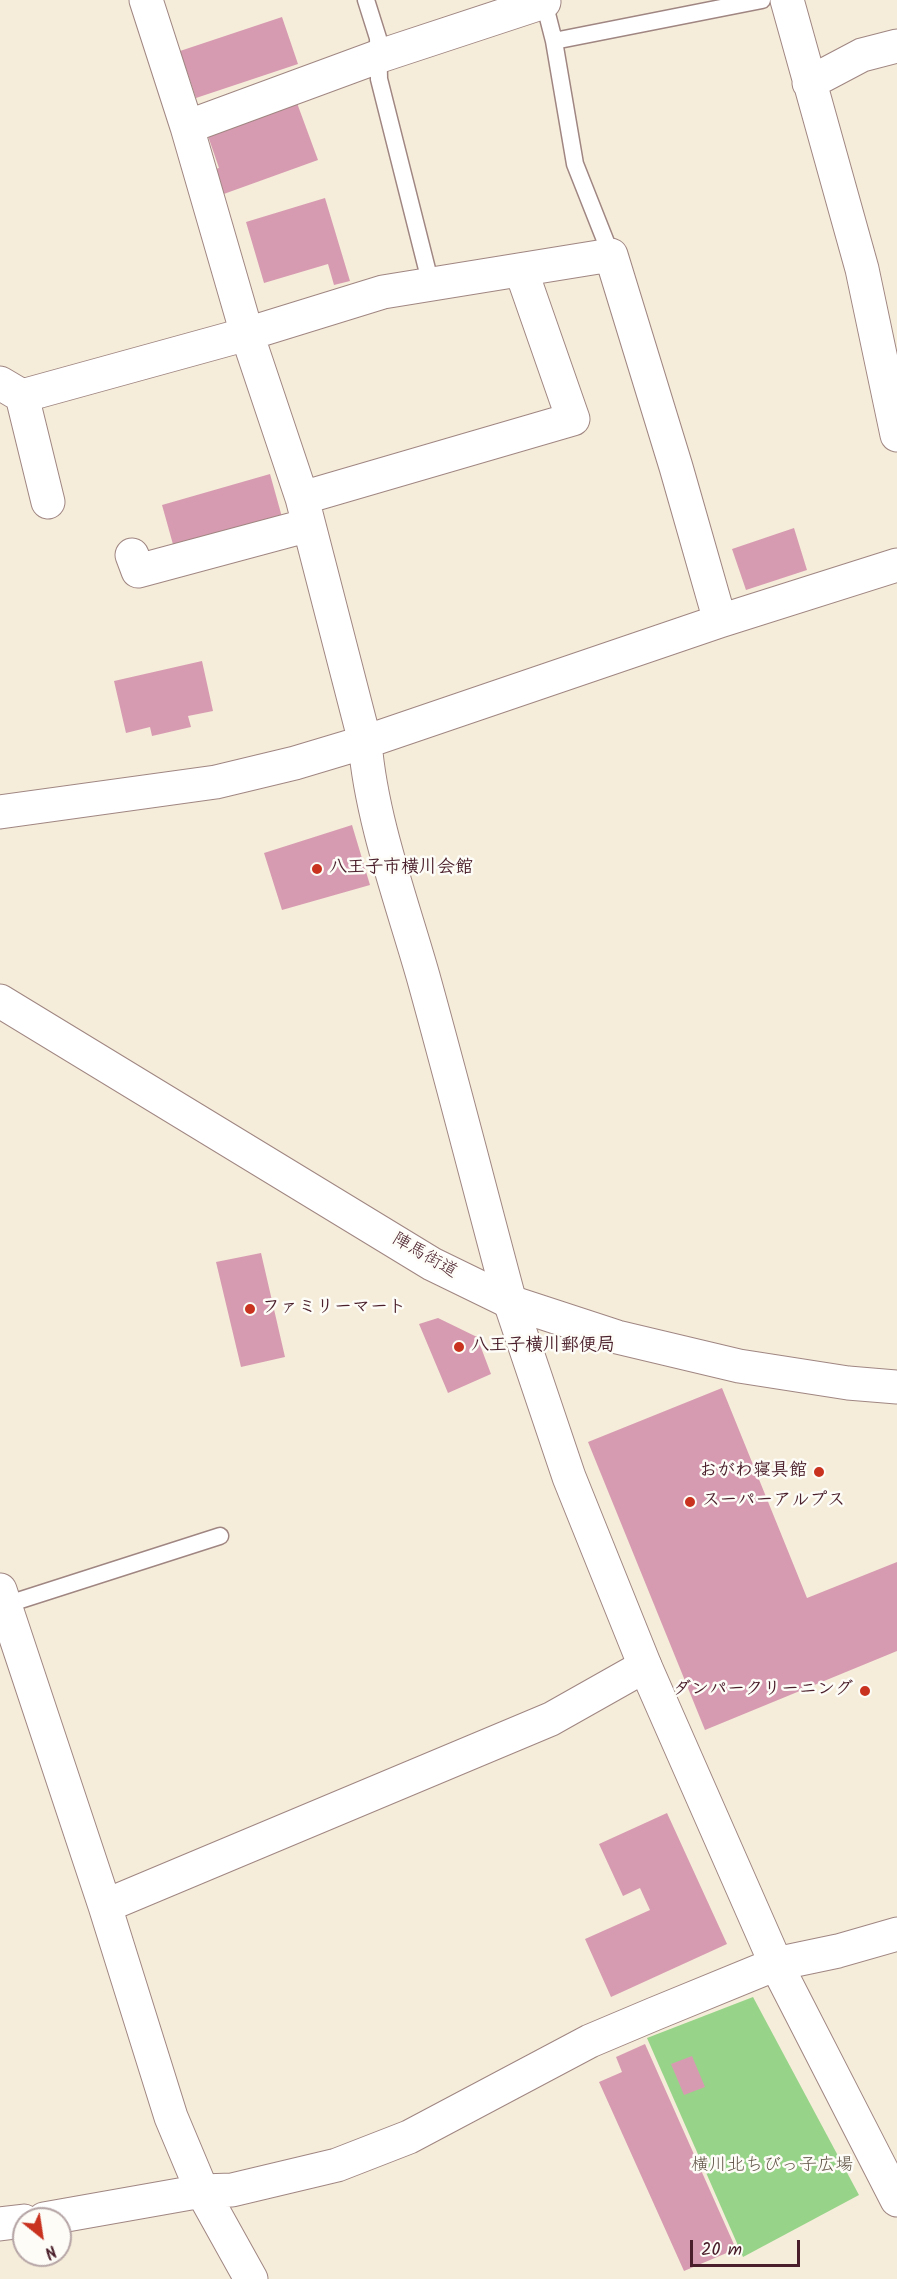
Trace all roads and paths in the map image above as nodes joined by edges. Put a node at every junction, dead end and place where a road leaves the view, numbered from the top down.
1 (146, 0) edge
2 (366, 0) edge
3 (762, 0) edge
4 (787, 0) edge
5 (543, 1) edge
6 (554, 41) junction
7 (897, 46) edge
8 (377, 57) junction
9 (809, 83) junction
10 (187, 127) junction
11 (611, 255) junction
12 (522, 270) junction
13 (431, 285) junction
14 (247, 334) junction
15 (11, 389) edge
16 (897, 435) edge
17 (48, 502) dead end
18 (306, 511) junction
19 (132, 555) dead end
20 (897, 565) edge
21 (720, 621) junction
22 (365, 742) junction
23 (0, 812) edge
24 (0, 1001) edge
25 (510, 1302) junction
26 (897, 1388) edge
27 (220, 1536) dead end
28 (3, 1597) edge
29 (645, 1666) junction
30 (105, 1906) junction
31 (897, 1934) edge
32 (776, 1964) junction
33 (202, 2191) junction
34 (897, 2200) edge
35 (72, 2214) edge
36 (251, 2279) edge

1 - 10 street
2 - 8 lane
3 - 6 lane
4 - 9 street
5 - 6 lane
5 - 8 street
6 - 11 lane
7 - 9 street
8 - 10 street
8 - 13 lane
9 - 16 street
10 - 14 street
11 - 12 street
11 - 21 street
12 - 13 street
12 - 18 street
13 - 14 street
14 - 15 street
14 - 18 street
15 - 17 street
18 - 19 street
18 - 22 street
20 - 21 street
21 - 22 street
22 - 23 street
22 - 25 street
24 - 25 street, 陣馬街道
25 - 26 street, 陣馬街道
25 - 29 street
27 - 28 lane
28 - 30 street
29 - 30 street
29 - 32 street
30 - 33 street
31 - 32 street
32 - 33 street
32 - 34 street
33 - 35 street
33 - 36 street

